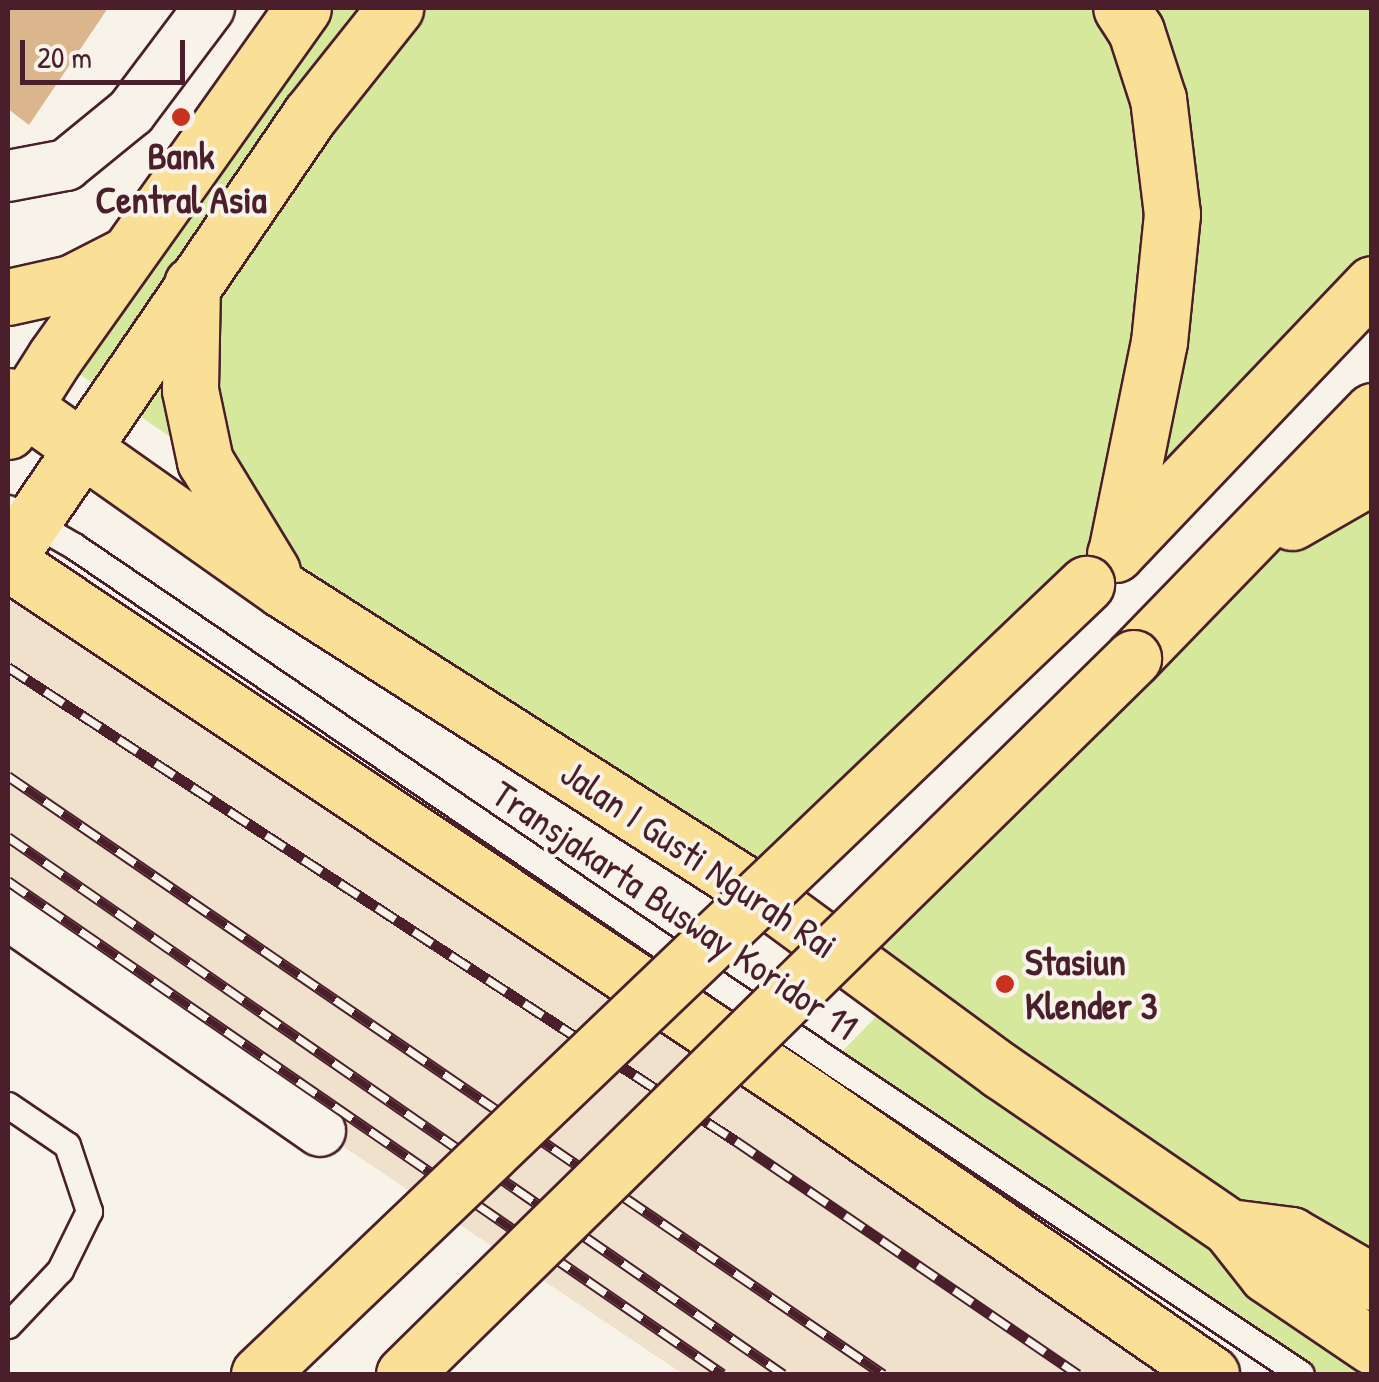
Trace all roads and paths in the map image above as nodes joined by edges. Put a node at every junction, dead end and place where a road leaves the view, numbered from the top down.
1 (209, 8) edge
2 (303, 8) edge
3 (395, 8) edge
4 (1121, 8) edge
5 (8, 176) edge
6 (129, 254) junction
7 (192, 284) junction
8 (1372, 284) edge
9 (8, 297) edge
10 (13, 411) edge
11 (1372, 411) edge
12 (84, 449) junction
13 (1372, 476) edge
14 (14, 537) edge
15 (1101, 569) junction
16 (1216, 574) junction
17 (284, 590) junction
18 (760, 894) junction
19 (8, 914) edge
20 (837, 949) junction
21 (8, 1105) edge
22 (320, 1131) dead end
23 (1230, 1227) junction
24 (1372, 1282) edge
25 (8, 1325) edge
26 (1372, 1346) edge
27 (258, 1374) edge
28 (404, 1374) edge
29 (1211, 1374) edge
30 (1301, 1374) edge

1 - 5 street
2 - 6 main road
3 - 7 main road
4 - 15 main road
6 - 9 main road
6 - 10 main road
7 - 12 main road
7 - 17 main road
8 - 15 main road
10 - 12 main road, Jalan I Gusti Ngurah Rai
11 - 16 main road
12 - 14 main road
12 - 17 main road, Jalan I Gusti Ngurah Rai
13 - 16 main road
14 - 29 main road
14 - 30 lane, Transjakarta Busway Koridor 11
15 - 18 main road, bridge
16 - 20 main road, bridge
17 - 18 main road, Jalan I Gusti Ngurah Rai
18 - 20 main road, Jalan I Gusti Ngurah Rai
18 - 27 main road, bridge
19 - 22 street
20 - 23 main road, Jalan I Gusti Ngurah Rai
20 - 28 main road, bridge
21 - 25 lane
23 - 24 main road
23 - 26 main road, Jalan I Gusti Ngurah Rai

